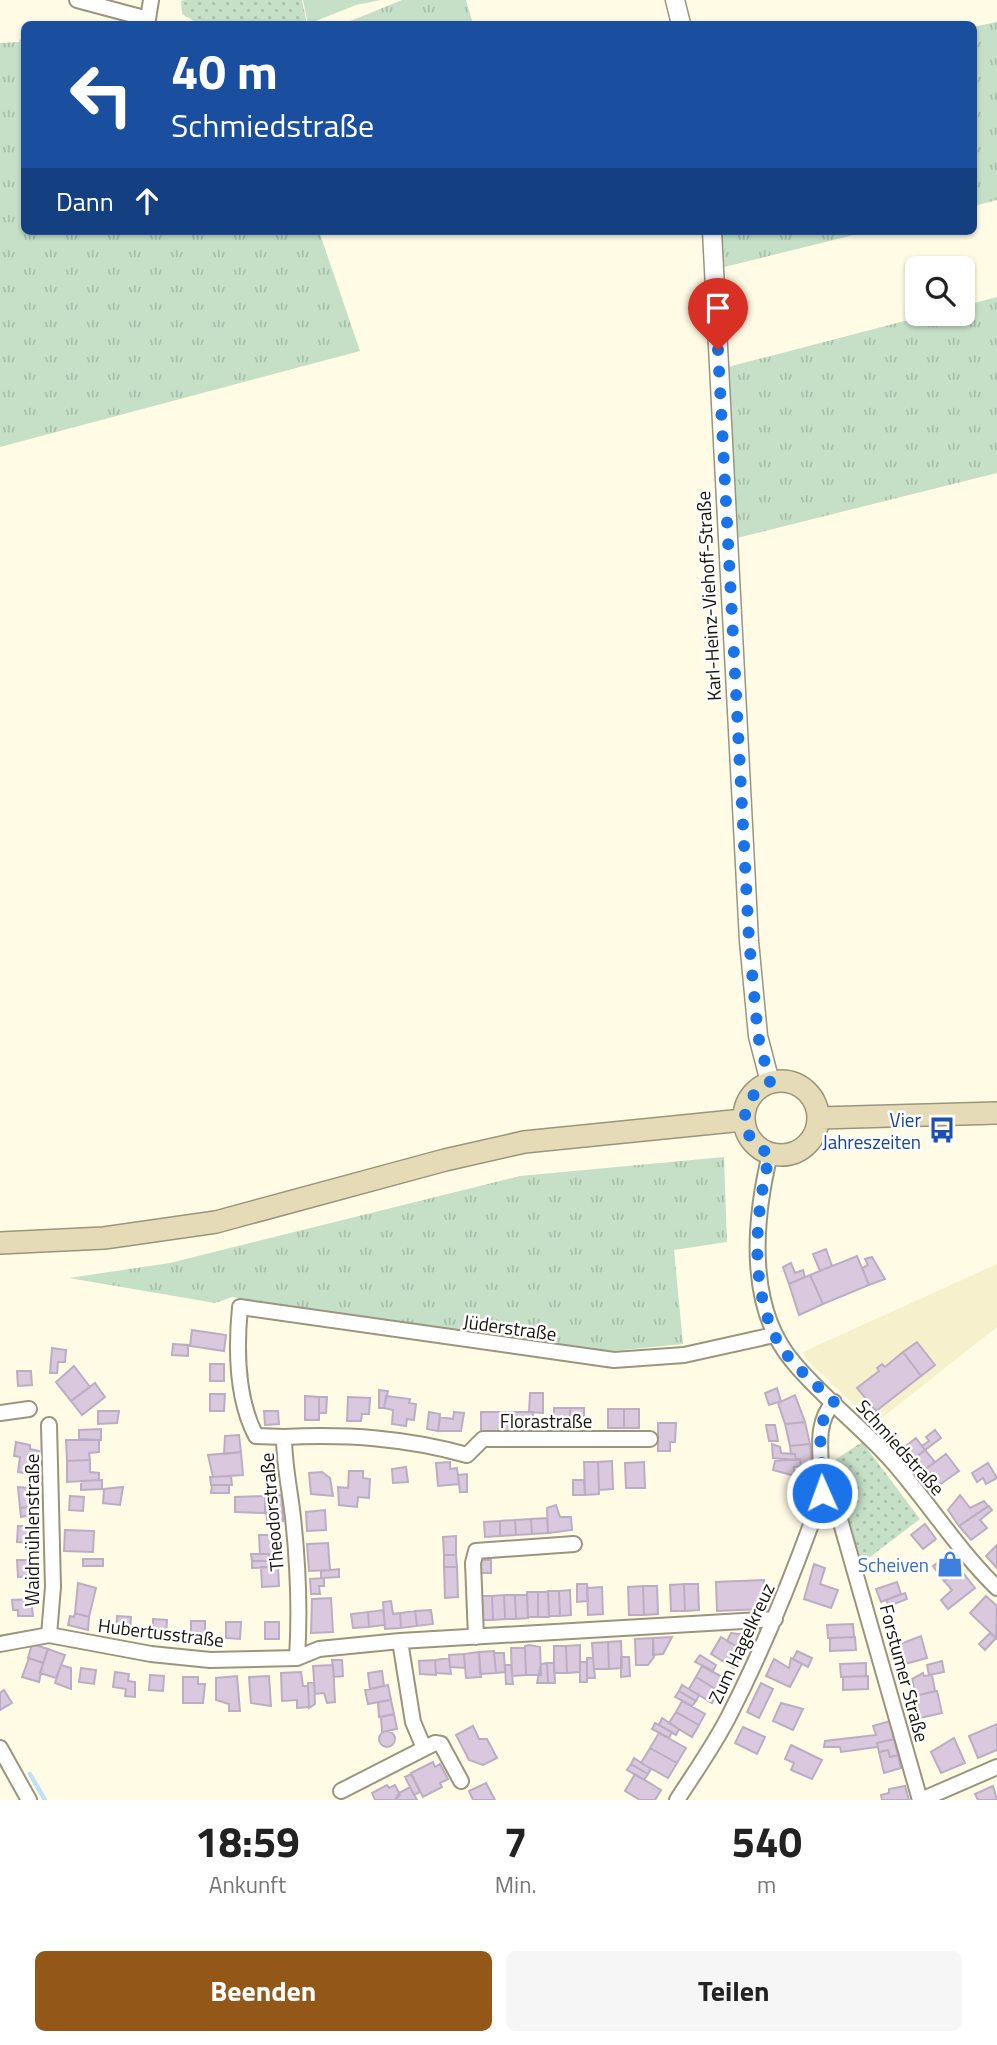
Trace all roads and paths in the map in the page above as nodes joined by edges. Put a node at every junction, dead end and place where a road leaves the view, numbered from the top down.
1 (77, 0) edge
2 (151, 0) edge
3 (675, 0) edge
4 (680, 21) edge
5 (712, 235) edge
6 (770, 1082) junction
7 (997, 1112) edge
8 (819, 1118) junction
9 (743, 1120) junction
10 (770, 1154) junction
11 (0, 1243) edge
12 (240, 1307) joint
13 (774, 1335) junction
14 (834, 1402) junction
15 (29, 1409) dead end
16 (0, 1413) edge
17 (49, 1424) dead end
18 (284, 1437) junction
19 (650, 1439) dead end
20 (822, 1493) junction
21 (574, 1544) dead end
22 (997, 1588) edge
23 (775, 1619) junction
24 (49, 1635) junction
25 (476, 1637) junction
26 (400, 1641) junction
27 (0, 1644) edge
28 (298, 1658) junction
29 (0, 1748) edge
30 (424, 1748) junction
31 (997, 1767) edge
32 (461, 1781) dead end
33 (341, 1791) dead end
34 (29, 1800) edge
35 (677, 1800) edge
36 (921, 1800) edge

1 - 2 street
3 - 4 street
5 - 6 street, Karl-Heinz-Viehoff-Straße
6 - 8 main road
6 - 9 main road
7 - 8 main road
8 - 10 main road
9 - 10 main road
9 - 11 main road
10 - 13 street
12 - 13 street, Jüderstraße
12 - 18 street, Theodorstraße
13 - 14 street, Schmiedstraße
14 - 20 street
14 - 22 street, Schmiedstraße
15 - 16 street
17 - 24 street, Waidmühlenstraße
18 - 19 street, Florastraße
18 - 28 street, Theodorstraße
20 - 23 street, Zum Hagelkreuz
20 - 36 street, Forstumer Straße
21 - 25 street
23 - 25 street, Hubertusstraße
23 - 35 street, Zum Hagelkreuz
24 - 27 street, Hubertusstraße
24 - 28 street, Hubertusstraße
25 - 26 street, Hubertusstraße
26 - 28 street, Hubertusstraße
26 - 30 street
29 - 34 street
30 - 32 street
30 - 33 street
31 - 36 street

